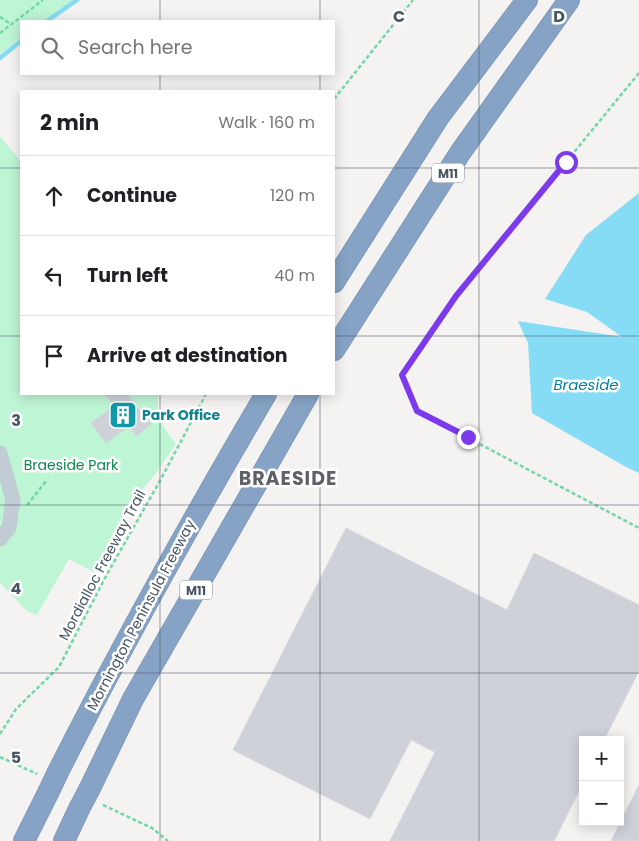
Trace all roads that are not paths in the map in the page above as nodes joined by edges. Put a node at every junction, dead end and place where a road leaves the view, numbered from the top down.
1 (527, 0) edge
2 (569, 0) edge
3 (335, 280) edge
4 (335, 348) edge
5 (265, 395) edge
6 (307, 395) edge
7 (0, 453) edge
8 (0, 539) edge
9 (24, 841) edge
10 (64, 841) edge

1 - 3 highway, M11
2 - 4 highway, M11
5 - 9 highway, Mornington Peninsula Freeway / M11, bridge
6 - 10 highway, M11, bridge
7 - 8 lane

